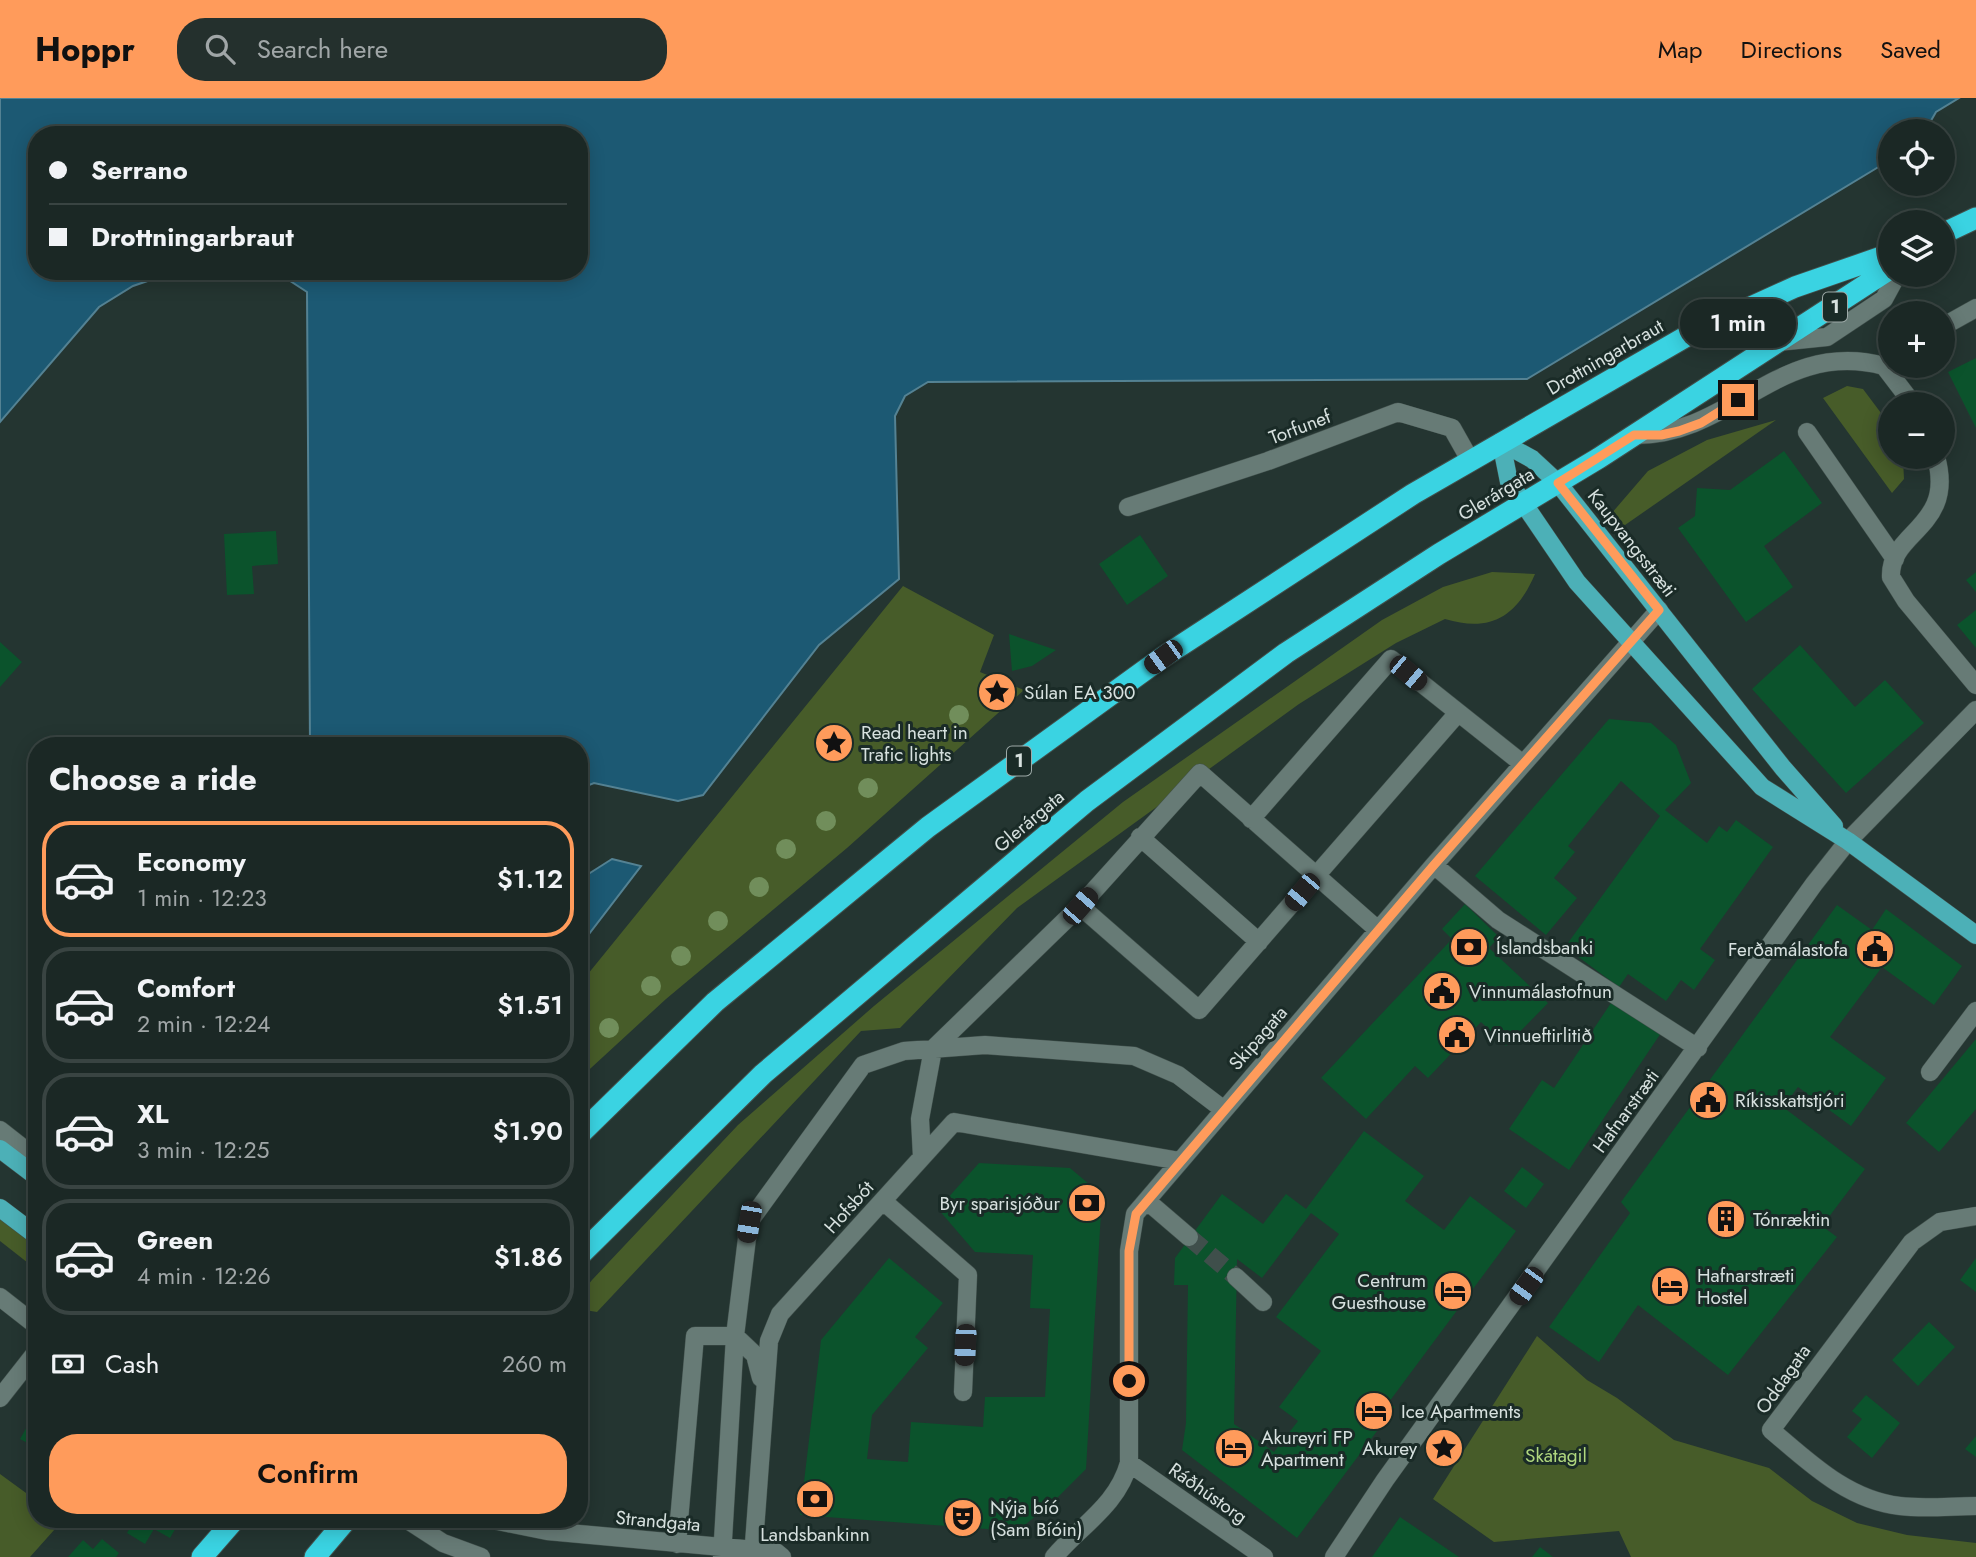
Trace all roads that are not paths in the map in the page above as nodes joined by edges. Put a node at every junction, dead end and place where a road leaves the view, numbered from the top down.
1 (1976, 218) edge
2 (1955, 228) edge
3 (1878, 258) edge
4 (1878, 277) edge
5 (1890, 287) edge
6 (1976, 308) edge
7 (1955, 320) edge
8 (1778, 342) junction
9 (1878, 363) edge
10 (1807, 432) dead end
11 (1634, 435) junction
12 (1501, 442) junction
13 (1470, 460) junction
14 (1938, 469) edge
15 (1558, 483) junction
16 (1523, 505) junction
17 (1128, 507) dead end
18 (1895, 559) junction
19 (1659, 610) junction
20 (1631, 642) junction
21 (1976, 685) edge
22 (1976, 710) edge
23 (1457, 714) junction
24 (1523, 764) junction
25 (1251, 818) junction
26 (1140, 838) junction
27 (1848, 841) junction
28 (1434, 865) junction
29 (1316, 875) junction
30 (1080, 906) junction
31 (1378, 930) junction
32 (1976, 935) edge
33 (1259, 942) junction
34 (1976, 1011) edge
35 (1698, 1048) junction
36 (933, 1049) junction
37 (1930, 1072) dead end
38 (1224, 1110) junction
39 (588, 1126) edge
40 (0, 1130) edge
41 (0, 1149) edge
42 (28, 1152) edge
43 (922, 1157) junction
44 (1180, 1161) junction
45 (28, 1170) edge
46 (883, 1201) junction
47 (1147, 1201) junction
48 (0, 1208) edge
49 (1976, 1216) edge
50 (28, 1229) edge
51 (1189, 1237) tunnel mouth
52 (588, 1247) edge
53 (1236, 1277) tunnel mouth
54 (0, 1297) edge
55 (1263, 1302) dead end
56 (28, 1319) edge
57 (735, 1336) junction
58 (28, 1362) edge
59 (764, 1388) junction
60 (963, 1392) dead end
61 (0, 1398) edge
62 (1129, 1463) junction
63 (1976, 1506) edge
64 (227, 1528) edge
65 (339, 1528) edge
66 (420, 1528) edge
67 (532, 1528) edge
68 (677, 1544) junction
69 (723, 1552) edge
70 (753, 1553) edge
71 (202, 1557) edge
72 (315, 1557) edge
73 (481, 1557) edge
74 (782, 1557) edge
75 (1054, 1557) edge
76 (1264, 1557) edge
77 (1334, 1557) edge

1 - 2 highway
3 - 12 highway, Drottningarbraut / 1
4 - 8 highway, 1
5 - 8 street
6 - 7 street
8 - 11 highway, 1
9 - 11 street
10 - 18 street
11 - 15 highway, 1
12 - 13 highway, 1
12 - 15 main road, Kaupvangsstræti
12 - 16 main road, Kaupvangsstræti
13 - 17 street, Torfunef
13 - 39 highway, 1
14 - 18 street
15 - 16 highway, Glerárgata / 1
15 - 19 main road, Kaupvangsstræti
16 - 20 main road, Kaupvangsstræti
16 - 52 highway, Glerárgata / 1
18 - 21 street
19 - 20 street, Skipagata
19 - 27 main road, Kaupvangsstræti
20 - 24 street, Skipagata
20 - 27 main road, Kaupvangsstræti
22 - 27 street, Hafnarstræti
23 - 24 street
23 - 25 street
23 - 29 street
24 - 28 street, Skipagata
25 - 26 street
25 - 29 street
26 - 30 street
26 - 33 street
27 - 32 main road, Kaupvangsstræti
27 - 35 street, Hafnarstræti
28 - 31 street, Skipagata
28 - 35 street
29 - 31 street
29 - 33 street
30 - 33 street
30 - 36 street
31 - 38 street, Skipagata
34 - 37 street
35 - 77 street, Hafnarstræti
36 - 38 street
36 - 43 street
36 - 57 street
38 - 44 street, Skipagata
40 - 42 street
41 - 45 main road
43 - 44 street, Hofsbót
43 - 46 street, Hofsbót
44 - 47 street, Skipagata
46 - 59 street, Hofsbót
46 - 60 street
47 - 51 street
47 - 62 street, Skipagata
48 - 50 main road
49 - 63 street, Oddagata
53 - 55 street
54 - 56 street
57 - 59 street
57 - 68 street
57 - 69 street
58 - 61 street
59 - 70 street, Hofsbót
62 - 75 street, Skipagata
62 - 76 street, Ráðhústorg
64 - 71 highway
65 - 72 highway
66 - 73 street
67 - 68 street, Strandgata
68 - 69 street, Strandgata
69 - 70 street, Strandgata
70 - 74 street, Strandgata

